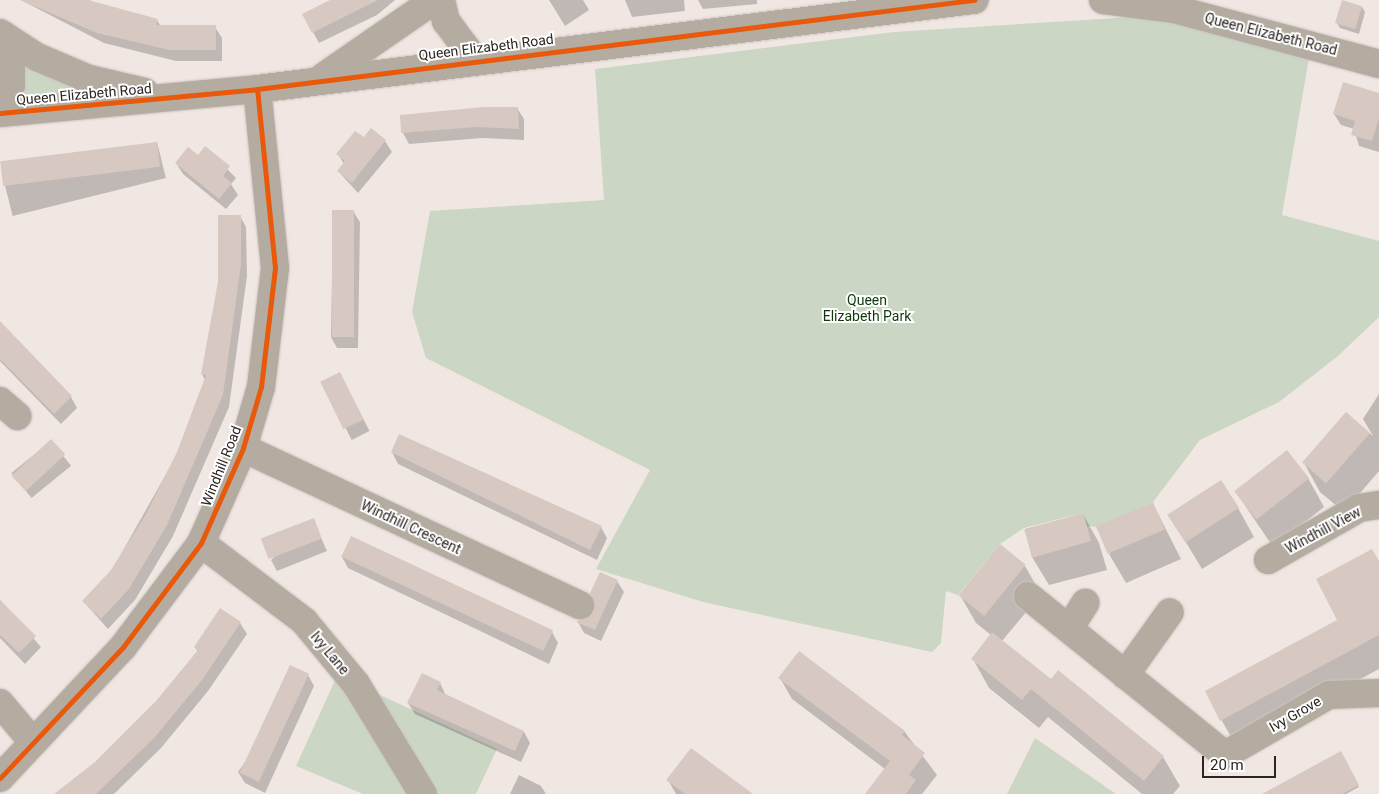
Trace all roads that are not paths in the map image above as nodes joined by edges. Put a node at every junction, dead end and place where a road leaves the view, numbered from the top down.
1 (434, 0) edge
2 (441, 0) edge
3 (974, 0) edge
4 (1103, 0) edge
5 (865, 6) edge
6 (2, 34) edge
7 (476, 60) junction
8 (1379, 64) edge
9 (320, 79) junction
10 (257, 89) junction
11 (168, 97) junction
12 (0, 104) edge
13 (0, 113) edge
14 (243, 448) junction
15 (1379, 505) edge
16 (202, 544) junction
17 (1268, 560) dead end
18 (1028, 596) dead end
19 (1085, 604) dead end
20 (580, 605) dead end
21 (1170, 612) dead end
22 (1069, 629) junction
23 (1125, 674) junction
24 (1379, 693) edge
25 (0, 703) edge
26 (33, 742) junction
27 (0, 778) edge
28 (423, 794) edge

1 - 9 street
2 - 7 street
3 - 5 street, Queen Elizabeth Road
4 - 8 street, Queen Elizabeth Road
5 - 7 street, Queen Elizabeth Road
6 - 11 street
6 - 12 street
7 - 9 street, Queen Elizabeth Road
9 - 10 street, Queen Elizabeth Road
10 - 11 street, Queen Elizabeth Road
10 - 14 street, Windhill Road
11 - 13 street, Queen Elizabeth Road
14 - 16 street, Windhill Road
14 - 20 street, Windhill Crescent
15 - 17 street, Windhill View
16 - 26 street, Windhill Road
16 - 28 street, Ivy Lane
18 - 22 street, Ivy Grove
19 - 22 street
21 - 23 street
22 - 23 street, Ivy Grove
23 - 24 street, Ivy Grove
25 - 26 street
26 - 27 street, Windhill Road

